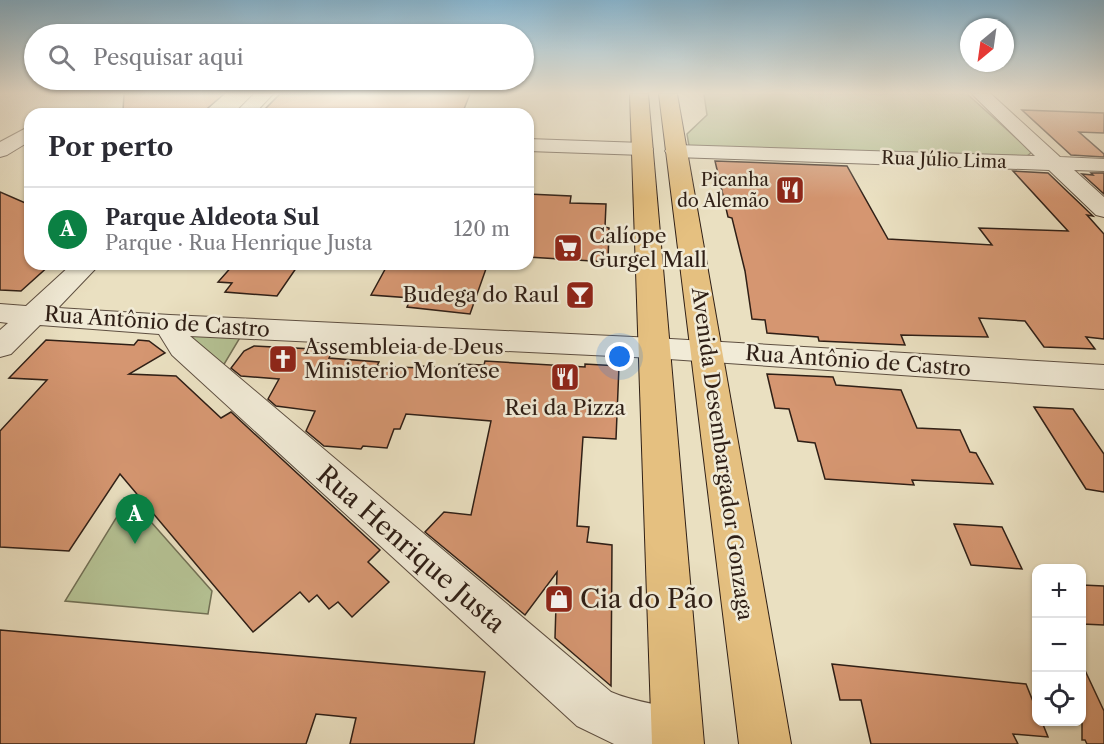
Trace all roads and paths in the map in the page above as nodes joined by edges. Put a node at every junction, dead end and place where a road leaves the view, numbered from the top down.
1 (651, 129) edge
2 (662, 129) edge
3 (1018, 129) edge
4 (24, 136) edge
5 (534, 145) edge
6 (659, 150) junction
7 (0, 151) edge
8 (1055, 164) junction
9 (1104, 165) edge
10 (1104, 210) edge
11 (81, 270) edge
12 (0, 313) edge
13 (34, 314) junction
14 (170, 325) junction
15 (0, 347) edge
16 (654, 348) junction
17 (707, 352) junction
18 (1104, 377) edge
19 (678, 738) edge
20 (765, 744) edge

1 - 6 main road, Avenida Desembargador Gonzaga
2 - 6 main road, Avenida Desembargador Gonzaga
3 - 8 street
4 - 7 street
5 - 6 street, Rua Júlio Lima
6 - 8 street, Rua Júlio Lima
6 - 16 main road, Avenida Desembargador Gonzaga
6 - 17 main road, Avenida Desembargador Gonzaga
8 - 9 street, Rua Júlio Lima
8 - 10 street
11 - 13 street
12 - 13 street, Rua Antônio de Castro
13 - 14 street, Rua Antônio de Castro
13 - 15 street
14 - 16 street, Rua Antônio de Castro
14 - 19 street, Rua Henrique Justa
16 - 17 street, Rua Antônio de Castro
16 - 19 main road, Avenida Desembargador Gonzaga
17 - 18 street, Rua Antônio de Castro
17 - 20 main road, Avenida Desembargador Gonzaga

